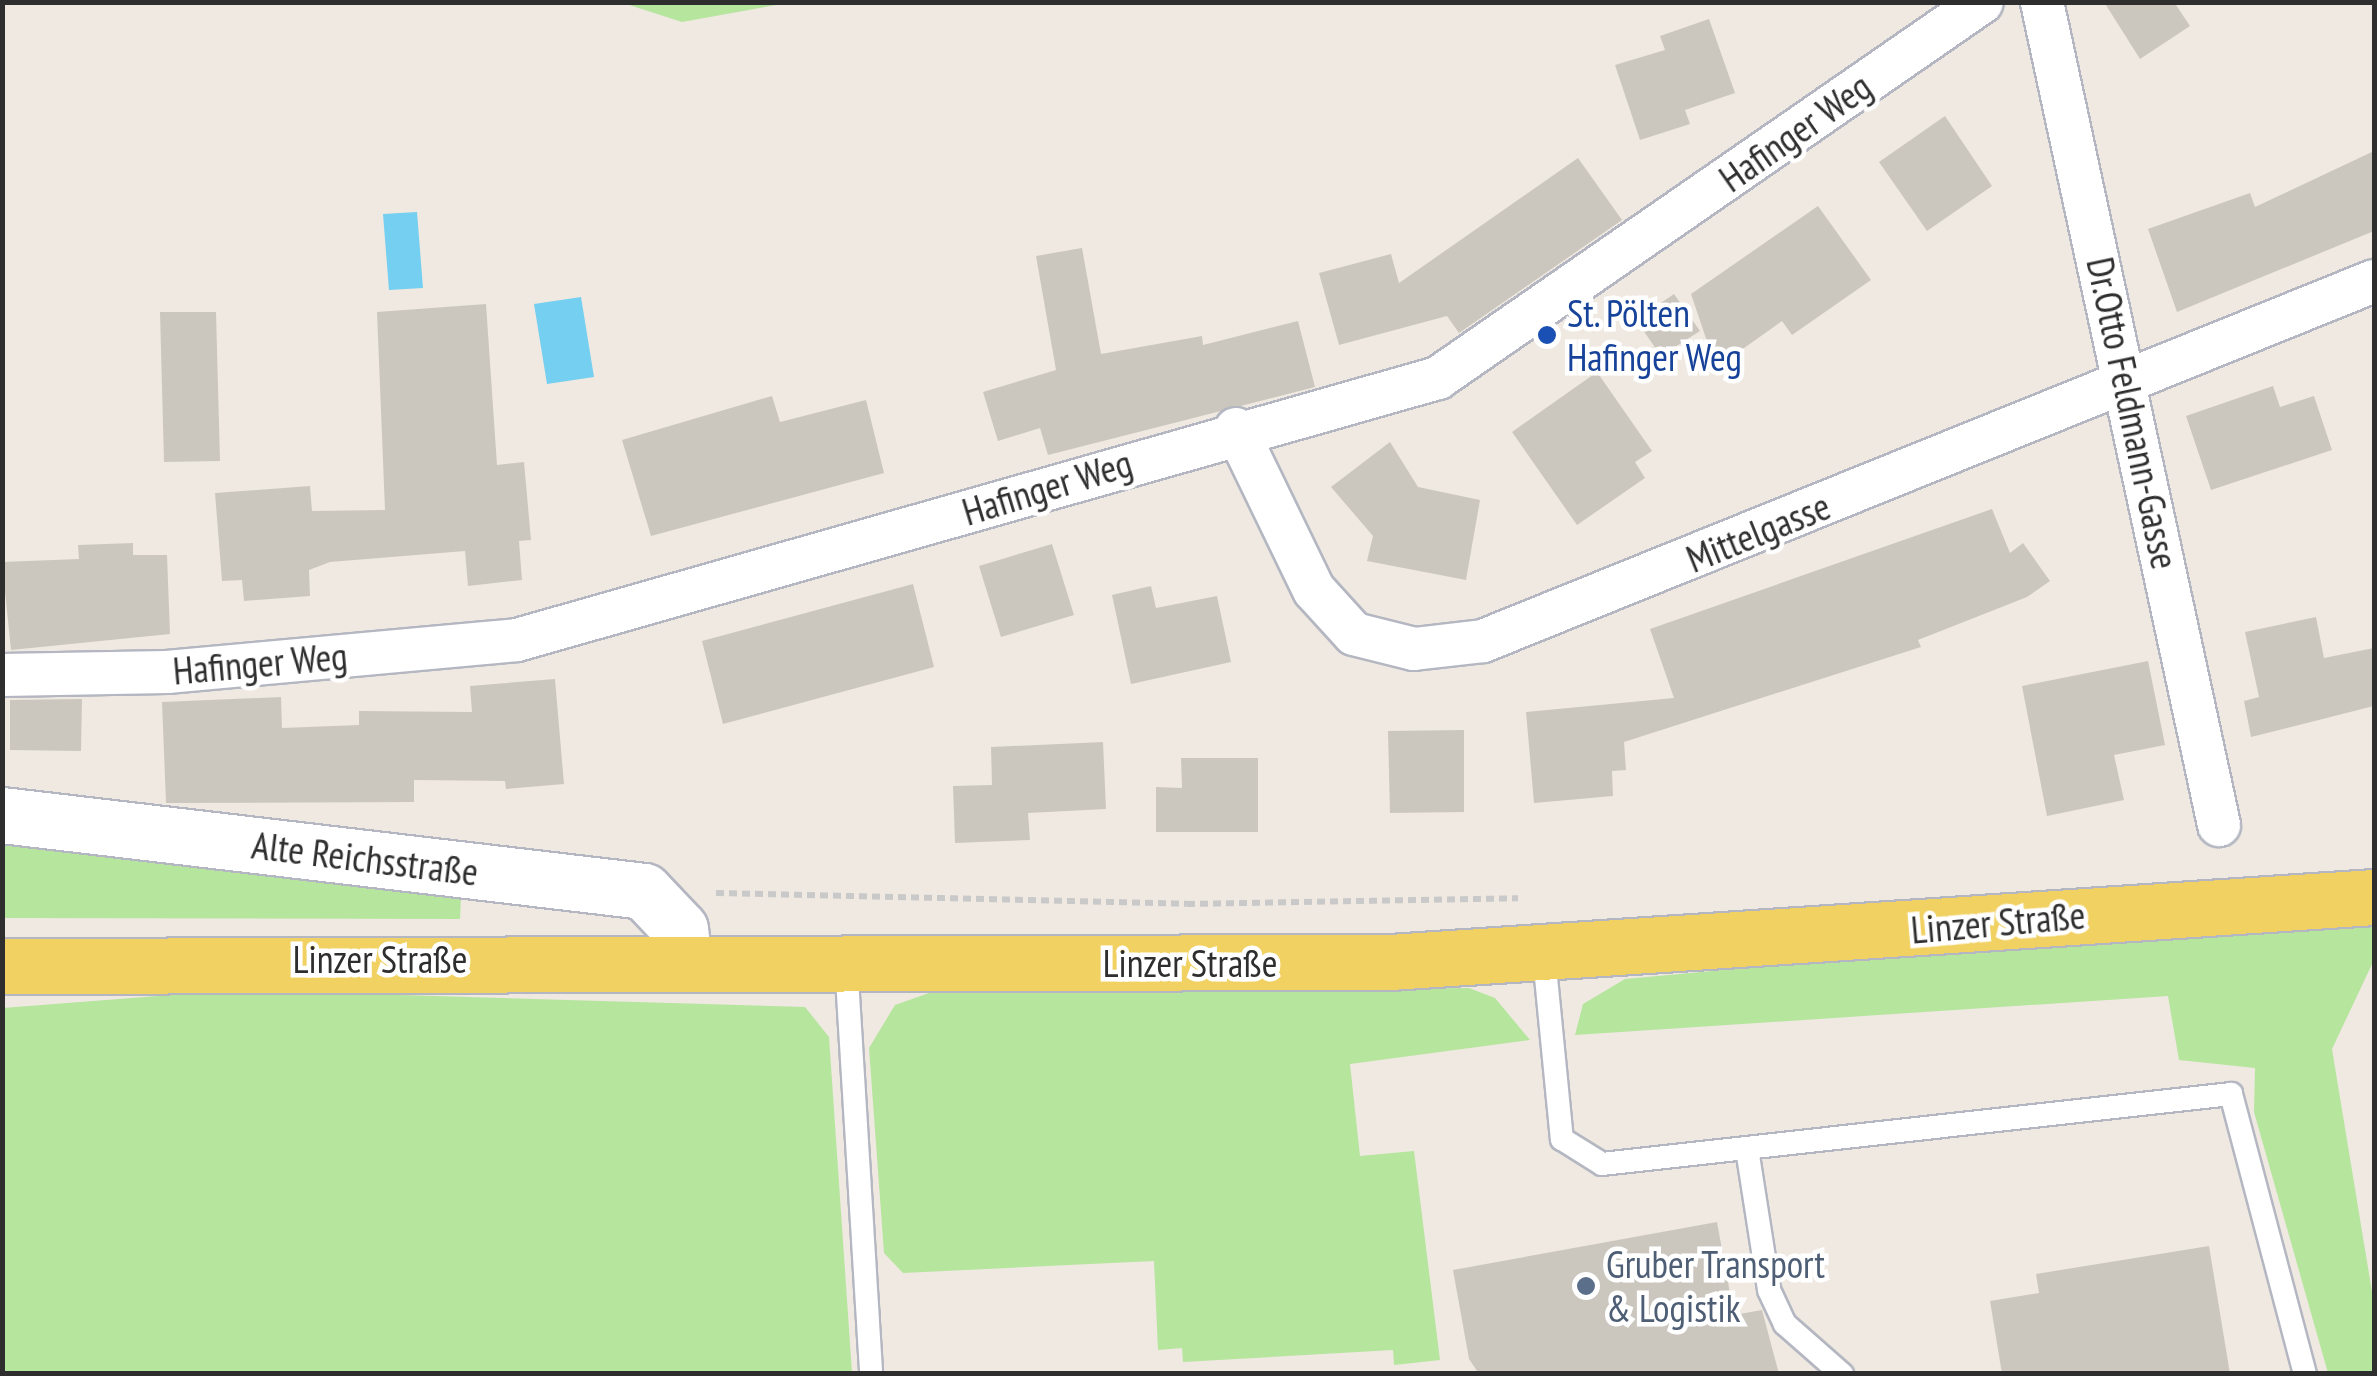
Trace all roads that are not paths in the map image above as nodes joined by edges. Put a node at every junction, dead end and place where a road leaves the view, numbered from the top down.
1 (1982, 2) edge
2 (2042, 2) edge
3 (2374, 281) edge
4 (2130, 385) junction
5 (1236, 429) junction
6 (2, 676) edge
7 (2, 815) edge
8 (2219, 825) dead end
9 (2374, 897) edge
10 (1544, 957) junction
11 (684, 960) junction
12 (846, 962) junction
13 (2, 966) edge
14 (1746, 1148) junction
15 (871, 1374) edge
16 (1842, 1374) edge
17 (2305, 1374) edge

1 - 5 street, Hafinger Weg
2 - 4 street, Dr.Otto Feldmann-Gasse
3 - 4 street, Mittelgasse
4 - 5 street, Mittelgasse
4 - 8 street, Dr.Otto Feldmann-Gasse
5 - 6 street, Hafinger Weg
7 - 11 street, Alte Reichsstraße
9 - 10 main road, Linzer Straße
10 - 12 main road, Linzer Straße
10 - 14 lane
11 - 12 main road, Linzer Straße
11 - 13 main road, Linzer Straße
12 - 15 lane
14 - 16 lane
14 - 17 lane

